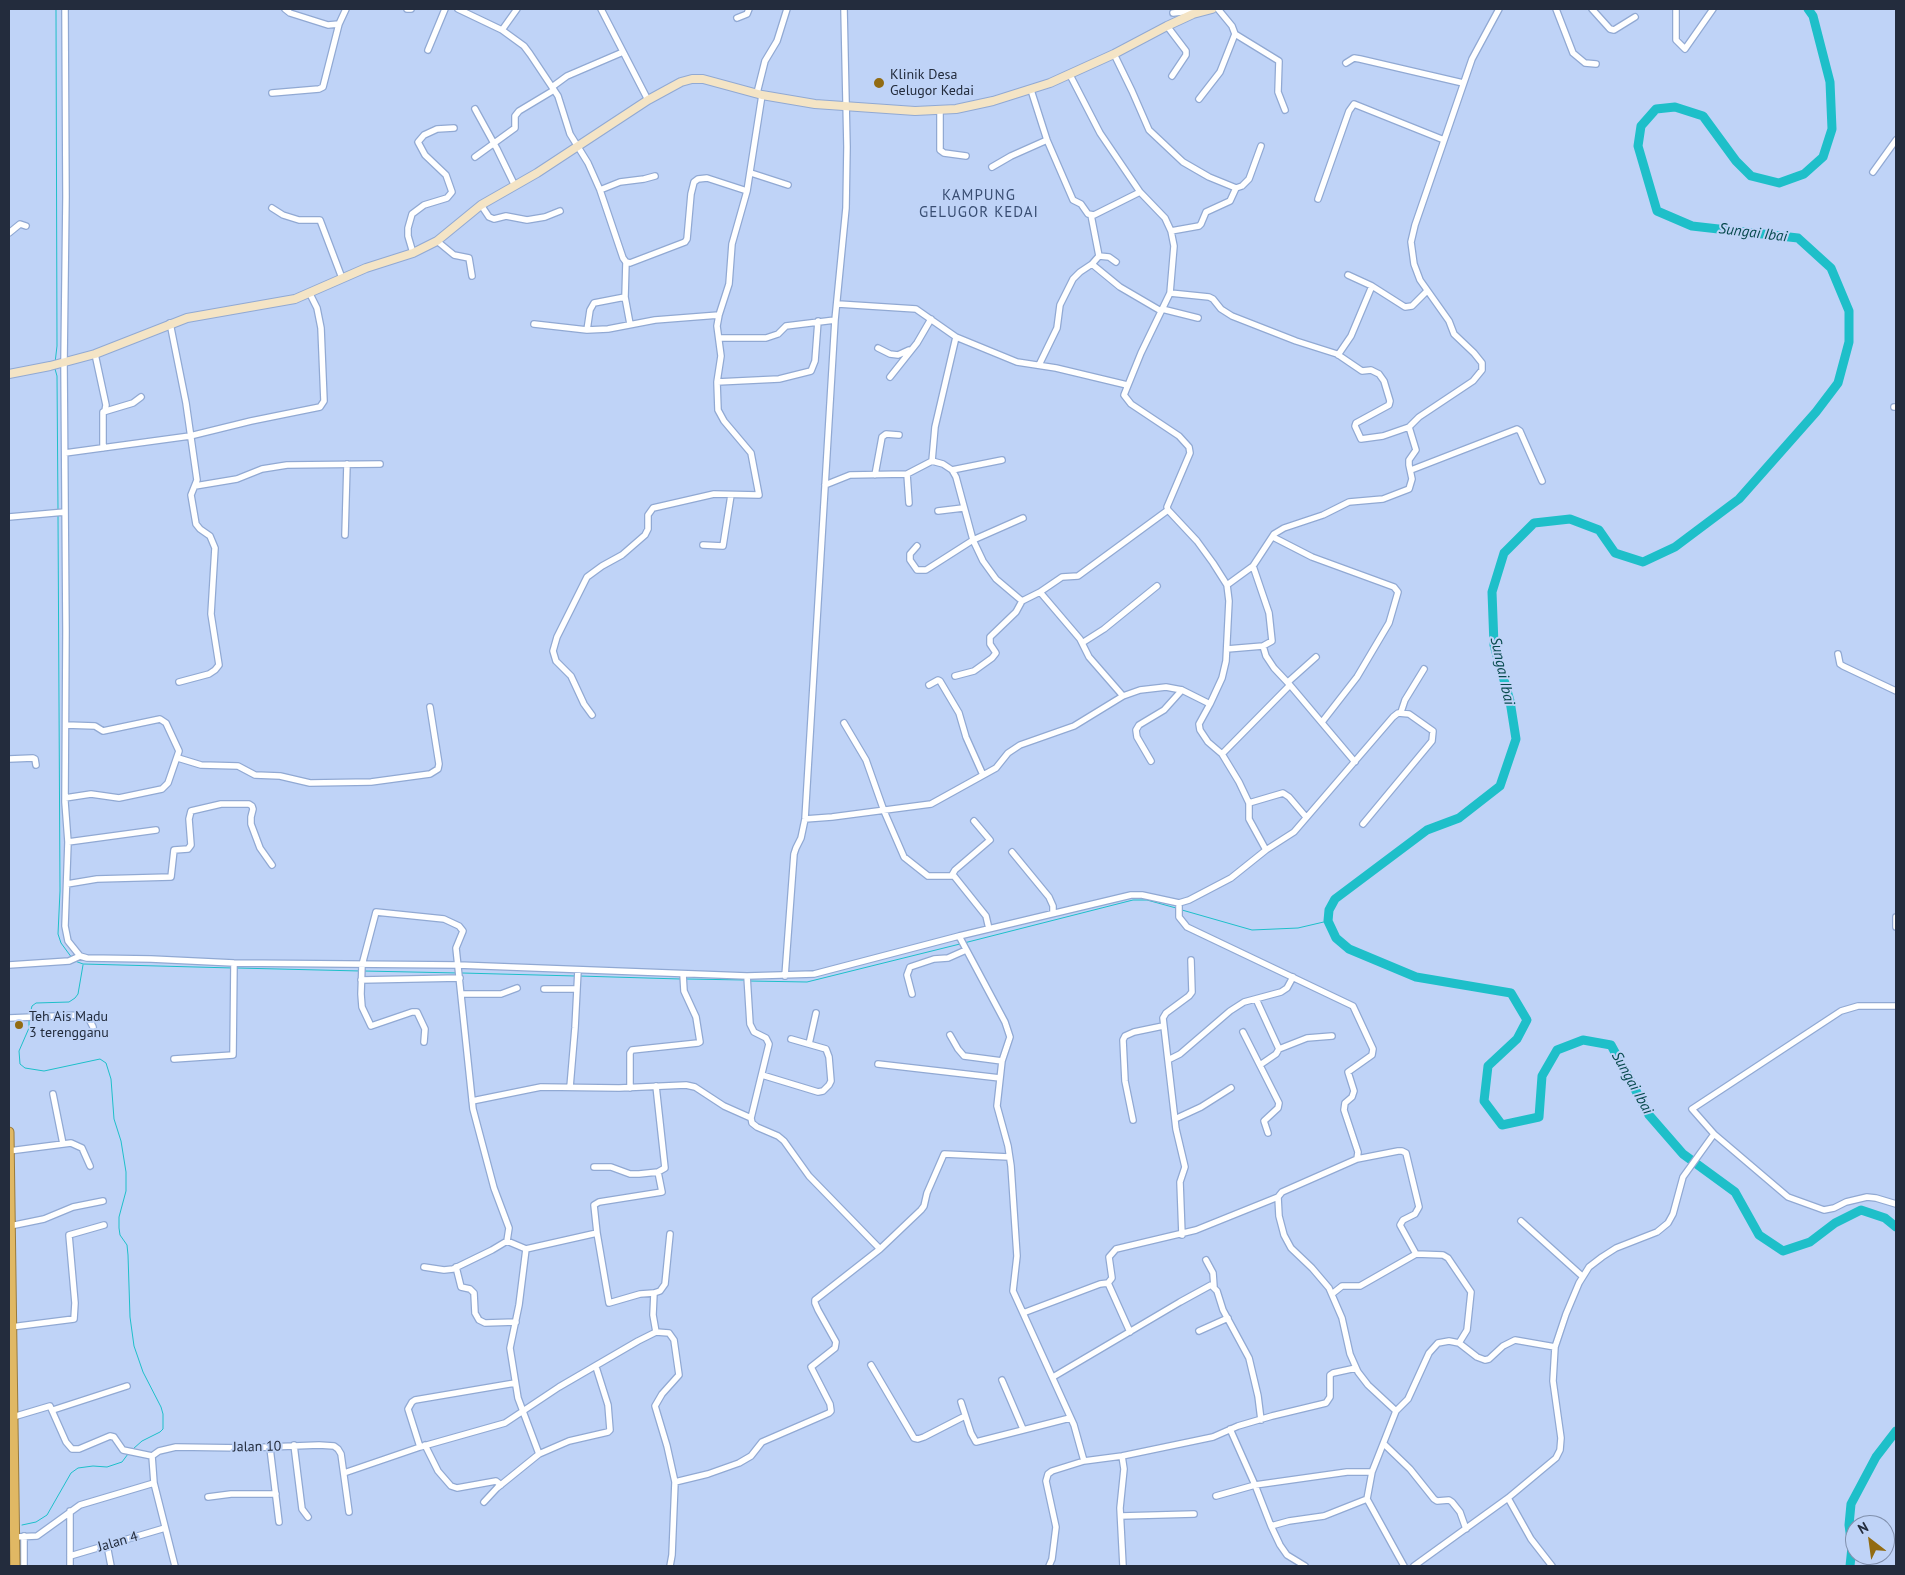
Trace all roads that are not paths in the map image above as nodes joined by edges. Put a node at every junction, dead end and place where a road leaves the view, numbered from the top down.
1 (65, 9) edge
2 (285, 9) edge
3 (346, 9) edge
4 (407, 9) edge
5 (411, 9) edge
6 (445, 9) edge
7 (517, 9) edge
8 (601, 9) edge
9 (748, 9) edge
10 (787, 9) edge
11 (844, 9) edge
12 (1212, 9) edge
13 (1218, 9) edge
14 (1499, 9) edge
15 (1556, 9) edge
16 (1592, 9) edge
17 (1676, 9) edge
18 (1713, 9) edge
19 (462, 10) edge
20 (1173, 11) edge
21 (1192, 11) edge
22 (1636, 17) dead end
23 (737, 18) dead end
24 (1176, 22) junction
25 (339, 24) junction
26 (1167, 26) junction
27 (502, 30) junction
28 (1235, 34) junction
29 (428, 50) dead end
30 (623, 52) junction
31 (1114, 54) junction
32 (1346, 63) dead end
33 (1596, 64) dead end
34 (1070, 75) junction
35 (1172, 76) dead end
36 (1463, 83) junction
37 (553, 88) junction
38 (1031, 90) junction
39 (272, 93) dead end
40 (760, 94) junction
41 (1199, 99) dead end
42 (648, 100) junction
43 (844, 106) junction
44 (475, 109) dead end
45 (940, 110) junction
46 (1285, 110) dead end
47 (454, 128) dead end
48 (1047, 140) junction
49 (1444, 140) junction
50 (1896, 140) edge
51 (495, 144) junction
52 (1261, 146) dead end
53 (577, 148) junction
54 (966, 156) dead end
55 (475, 157) dead end
56 (992, 167) dead end
57 (1873, 172) dead end
58 (751, 173) junction
59 (655, 176) dead end
60 (788, 185) dead end
61 (515, 186) junction
62 (1236, 188) junction
63 (600, 190) junction
64 (747, 191) junction
65 (1140, 192) junction
66 (1318, 200) dead end
67 (481, 205) junction
68 (272, 208) dead end
69 (560, 211) dead end
70 (1091, 215) junction
71 (26, 226) dead end
72 (1171, 231) junction
73 (9, 233) edge
74 (437, 241) junction
75 (413, 253) junction
76 (1099, 256) junction
77 (624, 260) junction
78 (1116, 262) dead end
79 (1092, 264) junction
80 (1348, 275) dead end
81 (472, 276) dead end
82 (342, 278) junction
83 (1372, 286) junction
84 (1427, 291) junction
85 (310, 294) junction
86 (1170, 294) junction
87 (625, 297) junction
88 (838, 304) junction
89 (1162, 310) junction
90 (719, 315) junction
91 (1198, 318) dead end
92 (931, 319) junction
93 (821, 320) junction
94 (833, 320) junction
95 (170, 323) junction
96 (534, 324) dead end
97 (630, 324) junction
98 (587, 330) junction
99 (956, 337) junction
100 (720, 338) junction
101 (878, 348) dead end
102 (911, 349) junction
103 (95, 354) junction
104 (1338, 355) junction
105 (63, 363) junction
106 (1038, 366) junction
107 (9, 374) edge
108 (890, 376) dead end
109 (717, 382) junction
110 (1126, 384) junction
111 (141, 396) dead end
112 (105, 410) junction
113 (1409, 427) junction
114 (899, 435) dead end
115 (190, 436) junction
116 (103, 448) junction
117 (65, 453) junction
118 (1002, 460) dead end
119 (932, 461) junction
120 (347, 464) junction
121 (380, 464) dead end
122 (952, 470) junction
123 (1411, 470) junction
124 (907, 474) junction
125 (875, 475) junction
126 (1542, 480) dead end
127 (825, 485) junction
128 (195, 486) junction
129 (731, 495) junction
130 (909, 503) dead end
131 (963, 508) junction
132 (1168, 510) junction
133 (938, 511) dead end
134 (63, 512) junction
135 (9, 517) edge
136 (1023, 518) dead end
137 (345, 536) dead end
138 (1273, 537) junction
139 (973, 540) junction
140 (703, 545) dead end
141 (917, 546) dead end
142 (1253, 566) junction
143 (1227, 585) junction
144 (1157, 586) dead end
145 (1040, 592) junction
146 (1022, 601) junction
147 (1082, 643) junction
148 (1263, 646) junction
149 (1228, 649) junction
150 (1838, 654) dead end
151 (1316, 656) dead end
152 (1424, 669) dead end
153 (955, 676) dead end
154 (179, 682) dead end
155 (1289, 684) junction
156 (929, 685) dead end
157 (1182, 690) junction
158 (1896, 691) edge
159 (1123, 696) junction
160 (1210, 704) junction
161 (430, 707) dead end
162 (1400, 712) junction
163 (592, 715) dead end
164 (1322, 722) junction
165 (844, 723) dead end
166 (66, 725) junction
167 (1222, 754) junction
168 (178, 758) junction
169 (9, 759) edge
170 (1151, 761) dead end
171 (1355, 762) junction
172 (36, 765) dead end
173 (983, 775) junction
174 (65, 798) junction
175 (1248, 803) junction
176 (884, 811) junction
177 (1306, 817) junction
178 (805, 819) junction
179 (974, 821) dead end
180 (1363, 824) dead end
181 (156, 830) dead end
182 (68, 842) junction
183 (1266, 850) junction
184 (1012, 852) dead end
185 (272, 865) dead end
186 (952, 875) junction
187 (67, 884) junction
188 (1179, 905) junction
189 (1053, 913) junction
190 (1896, 917) edge
191 (1896, 927) edge
192 (989, 929) junction
193 (960, 938) junction
194 (965, 948) junction
195 (79, 957) junction
196 (1192, 960) dead end
197 (9, 965) edge
198 (234, 965) junction
199 (578, 970) junction
200 (362, 972) junction
201 (459, 972) junction
202 (683, 976) junction
203 (747, 976) junction
204 (785, 976) junction
205 (1293, 977) junction
206 (517, 988) dead end
207 (544, 989) dead end
208 (576, 989) junction
209 (461, 994) junction
210 (912, 994) dead end
211 (1256, 999) junction
212 (1896, 1006) edge
213 (816, 1013) dead end
214 (9, 1018) edge
215 (1163, 1026) junction
216 (93, 1027) dead end
217 (1243, 1032) dead end
218 (950, 1034) dead end
219 (1332, 1036) dead end
220 (791, 1039) dead end
221 (424, 1042) dead end
222 (808, 1044) junction
223 (1279, 1049) junction
224 (174, 1059) dead end
225 (1168, 1060) junction
226 (1002, 1061) junction
227 (878, 1064) dead end
228 (1260, 1065) junction
229 (762, 1075) junction
230 (1000, 1078) junction
231 (656, 1086) junction
232 (570, 1087) junction
233 (630, 1088) junction
234 (1231, 1088) dead end
235 (53, 1094) dead end
236 (472, 1101) junction
237 (751, 1118) junction
238 (1175, 1119) junction
239 (1134, 1120) dead end
240 (9, 1132) edge
241 (1268, 1133) dead end
242 (1714, 1134) junction
243 (63, 1144) junction
244 (9, 1151) edge
245 (1009, 1157) junction
246 (1357, 1159) junction
247 (90, 1166) dead end
248 (594, 1166) dead end
249 (658, 1172) junction
250 (1278, 1197) junction
251 (103, 1202) dead end
252 (1896, 1204) edge
253 (1521, 1221) dead end
254 (104, 1225) dead end
255 (9, 1226) edge
256 (598, 1233) junction
257 (670, 1234) dead end
258 (1182, 1235) junction
259 (507, 1241) junction
260 (526, 1249) junction
261 (880, 1249) junction
262 (1416, 1254) junction
263 (1206, 1260) dead end
264 (424, 1267) dead end
265 (456, 1267) junction
266 (1582, 1276) junction
267 (1108, 1284) junction
268 (1214, 1287) junction
269 (654, 1292) junction
270 (1332, 1294) junction
271 (1023, 1313) junction
272 (1228, 1318) junction
273 (516, 1322) junction
274 (11, 1327) junction
275 (1199, 1331) dead end
276 (656, 1332) junction
277 (1130, 1332) junction
278 (1459, 1343) junction
279 (1555, 1347) junction
280 (870, 1365) dead end
281 (596, 1367) junction
282 (1356, 1368) junction
283 (1053, 1377) junction
284 (1002, 1380) dead end
285 (515, 1384) junction
286 (127, 1386) dead end
287 (961, 1402) dead end
288 (53, 1410) junction
289 (523, 1411) junction
290 (1396, 1411) junction
291 (965, 1416) junction
292 (13, 1418) junction
293 (1070, 1418) junction
294 (1261, 1420) junction
295 (1023, 1429) junction
296 (1230, 1430) junction
297 (1384, 1444) junction
298 (294, 1445) junction
299 (423, 1446) junction
300 (270, 1448) junction
301 (539, 1454) junction
302 (152, 1456) junction
303 (1122, 1456) junction
304 (1084, 1461) junction
305 (1372, 1472) junction
306 (344, 1473) junction
307 (675, 1482) junction
308 (154, 1483) junction
309 (501, 1485) junction
310 (1255, 1485) junction
311 (276, 1494) junction
312 (1216, 1496) dead end
313 (208, 1497) dead end
314 (1508, 1498) junction
315 (1367, 1499) junction
316 (484, 1502) dead end
317 (70, 1511) junction
318 (349, 1512) dead end
319 (1194, 1514) dead end
320 (1121, 1516) junction
321 (308, 1517) dead end
322 (279, 1522) dead end
323 (1270, 1526) junction
324 (165, 1528) junction
325 (1466, 1529) junction
326 (19, 1537) junction
327 (107, 1545) junction
328 (70, 1556) junction
329 (15, 1566) edge
330 (24, 1566) edge
331 (70, 1566) edge
332 (111, 1566) edge
333 (175, 1566) edge
334 (670, 1566) edge
335 (1049, 1566) edge
336 (1123, 1566) edge
337 (1305, 1566) edge
338 (1404, 1566) edge
339 (1414, 1566) edge
340 (1552, 1566) edge

1 - 105 street
2 - 25 street
3 - 25 street
4 - 5 street
6 - 29 street
7 - 27 street
8 - 30 street
9 - 23 street
10 - 40 street
11 - 43 street
12 - 21 main road
13 - 28 street
14 - 36 street
15 - 33 street
16 - 22 street
17 - 18 street
19 - 27 street
20 - 21 street
20 - 24 street
21 - 24 main road
24 - 26 main road
25 - 39 street
26 - 31 main road
26 - 35 street
27 - 37 street
28 - 41 street
28 - 46 street
30 - 37 street
30 - 42 street
31 - 34 main road
31 - 62 street
32 - 36 street
34 - 38 main road
34 - 65 street
36 - 49 street
37 - 51 street
37 - 53 street
38 - 45 main road
38 - 48 street
40 - 42 main road
40 - 43 main road
40 - 58 street
42 - 53 main road
43 - 45 main road
43 - 88 street
44 - 51 street
45 - 54 street
47 - 75 street
48 - 56 street
48 - 70 street
49 - 66 street
49 - 84 street
50 - 57 street
51 - 55 street
51 - 61 street
52 - 62 street
53 - 61 main road
53 - 63 street
58 - 60 street
58 - 64 street
59 - 63 street
61 - 67 main road
62 - 72 street
63 - 77 street
64 - 77 street
64 - 90 street
65 - 70 street
65 - 72 street
67 - 69 street
67 - 74 main road
68 - 82 street
70 - 76 street
71 - 73 street
72 - 86 street
74 - 75 main road
74 - 81 street
75 - 82 main road
76 - 78 street
76 - 79 street
77 - 87 street
79 - 89 street
79 - 106 street
80 - 83 street
82 - 85 main road
83 - 84 street
83 - 104 street
84 - 113 street
85 - 95 main road
85 - 115 street
86 - 89 street
86 - 104 street
87 - 97 street
87 - 98 street
88 - 92 street
88 - 94 street
89 - 91 street
89 - 110 street
90 - 97 street
90 - 100 street
92 - 99 street
92 - 102 street
93 - 94 street
93 - 100 street
93 - 109 street
94 - 127 street
95 - 103 main road
95 - 115 street
96 - 98 street
97 - 98 street
99 - 106 street
99 - 119 street
100 - 109 street
101 - 102 street
102 - 108 street
103 - 105 main road
103 - 112 street
104 - 113 street
105 - 107 main road
105 - 117 street
106 - 110 street
109 - 129 street
110 - 132 street
111 - 112 street
112 - 116 street
113 - 123 street
114 - 125 street
115 - 116 street
115 - 128 street
116 - 117 street
117 - 134 street
118 - 122 street
119 - 122 street
119 - 124 street
120 - 121 street
120 - 128 street
120 - 137 street
122 - 131 street
123 - 126 street
123 - 138 street
124 - 125 street
124 - 130 street
125 - 127 street
127 - 178 street
128 - 154 street
129 - 140 street
129 - 163 street
131 - 133 street
131 - 139 street
132 - 143 street
132 - 145 street
134 - 135 street
134 - 166 street
136 - 139 street
138 - 142 street
138 - 164 street
139 - 141 street
139 - 146 street
142 - 143 street
142 - 148 street
143 - 149 street
144 - 147 street
145 - 146 street
145 - 147 street
146 - 153 street
147 - 159 street
148 - 149 street
148 - 155 street
149 - 160 street
150 - 158 street
151 - 155 street
152 - 162 street
155 - 164 street
155 - 167 street
156 - 173 street
157 - 159 street
157 - 160 street
157 - 170 street
159 - 173 street
160 - 167 street
161 - 168 street
162 - 171 street
162 - 180 street
164 - 171 street
165 - 176 street
166 - 168 street
166 - 174 street
167 - 175 street
168 - 174 street
169 - 172 street
171 - 177 street
173 - 176 street
174 - 182 street
175 - 177 street
175 - 183 street
176 - 178 street
176 - 186 street
177 - 183 street
178 - 204 street
179 - 186 street
181 - 182 street
182 - 187 street
183 - 188 street
184 - 189 street
185 - 187 street
186 - 192 street
187 - 195 street
188 - 189 street
188 - 205 street
189 - 192 street
190 - 191 street
192 - 193 street
193 - 194 street
193 - 204 street
194 - 210 street
194 - 226 street
195 - 197 street
195 - 198 street
196 - 215 street
198 - 200 street
198 - 224 street
199 - 201 street
199 - 202 street
199 - 208 street
200 - 201 street
200 - 201 street
200 - 201 street
200 - 221 street
201 - 209 street
202 - 203 street
202 - 233 street
203 - 204 street
203 - 229 street
205 - 211 street
205 - 246 street
206 - 209 street
207 - 208 street
208 - 232 street
209 - 236 street
211 - 223 street
211 - 225 street
212 - 242 street
213 - 222 street
214 - 216 street
215 - 225 street
215 - 239 street
217 - 228 street
218 - 226 street
219 - 223 street
220 - 222 street
222 - 229 street
223 - 228 street
225 - 238 street
226 - 230 street
227 - 230 street
228 - 241 street
229 - 237 street
230 - 245 street
231 - 233 street
231 - 237 street
231 - 249 street
232 - 233 street
232 - 236 street
234 - 238 street
235 - 243 street
236 - 259 street
237 - 261 street
238 - 258 street
240 - 244 highway
242 - 252 street
242 - 266 street
243 - 244 street
243 - 247 street
244 - 255 highway
245 - 261 street
245 - 271 street
246 - 250 street
246 - 262 street
248 - 249 street
249 - 256 street
250 - 258 street
250 - 270 street
251 - 255 street
253 - 266 street
254 - 274 street
255 - 274 highway
256 - 260 street
256 - 269 street
257 - 269 street
258 - 267 street
259 - 260 street
259 - 265 street
260 - 273 street
261 - 307 street
262 - 270 street
262 - 278 street
263 - 268 street
264 - 265 street
265 - 273 street
266 - 279 street
267 - 271 street
267 - 277 street
268 - 272 street
268 - 277 street
269 - 276 street
270 - 282 street
271 - 283 street
272 - 275 street
272 - 294 street
273 - 285 street
274 - 292 highway
276 - 281 street
276 - 307 street
277 - 283 street
278 - 279 street
278 - 290 street
279 - 314 street
280 - 291 street
281 - 289 street
281 - 301 street
282 - 290 street
282 - 294 street
283 - 293 street
284 - 295 street
285 - 289 street
285 - 299 street
286 - 288 street
287 - 291 street
288 - 292 street
288 - 302 street
289 - 299 street
289 - 301 street
290 - 297 street
291 - 295 street
292 - 326 highway
293 - 295 street
293 - 304 street
294 - 296 street
296 - 303 street
296 - 310 street
297 - 305 street
297 - 325 street
298 - 300 street, Jalan 10
298 - 306 street, Jalan 10
298 - 321 street
299 - 306 street
299 - 309 street
300 - 302 street, Jalan 10
300 - 311 street
301 - 309 street
302 - 308 street
303 - 304 street
303 - 320 street
304 - 335 street
305 - 310 street
305 - 315 street
306 - 318 street, Jalan 10
307 - 334 street
308 - 317 street
308 - 324 street
309 - 316 street
310 - 312 street
310 - 323 street
311 - 313 street
311 - 322 street
314 - 325 street
314 - 340 street
315 - 323 street
315 - 338 street
317 - 326 street
317 - 328 street
319 - 320 street
320 - 336 street
323 - 337 street
324 - 327 street, Jalan 4
324 - 333 street
325 - 339 street
326 - 329 highway
326 - 330 street
327 - 328 street, Jalan 4
327 - 332 street
328 - 331 street

